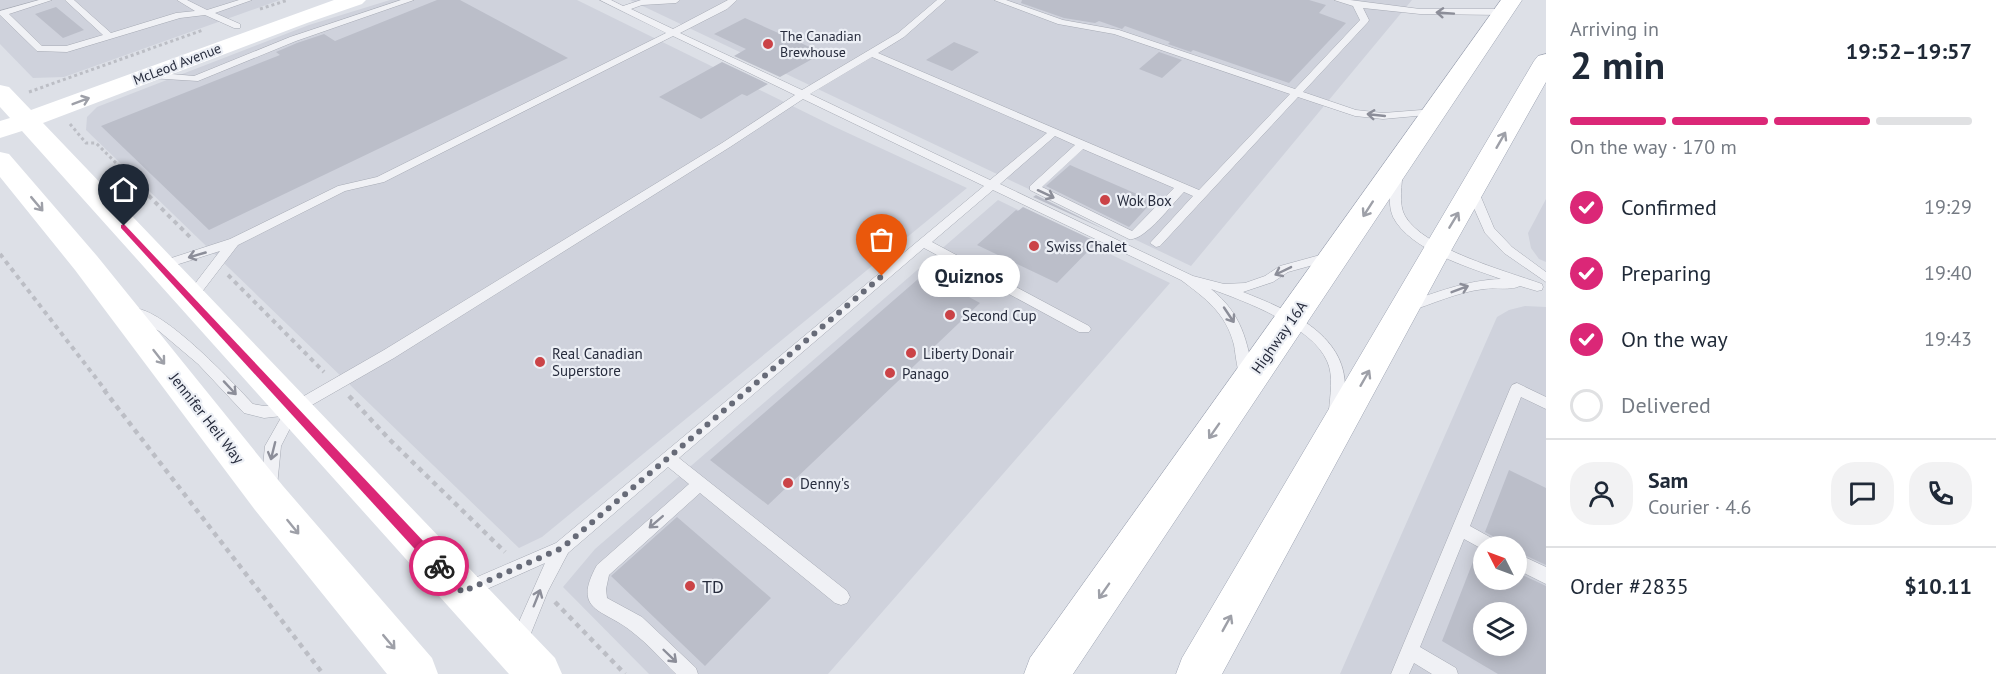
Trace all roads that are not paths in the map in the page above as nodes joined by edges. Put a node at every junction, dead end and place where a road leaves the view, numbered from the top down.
1 (48, 0) edge
2 (69, 0) edge
3 (181, 0) edge
4 (248, 0) edge
5 (313, 0) edge
6 (355, 0) edge
7 (410, 0) edge
8 (604, 0) edge
9 (676, 0) edge
10 (733, 0) edge
11 (942, 0) edge
12 (998, 0) edge
13 (1338, 0) edge
14 (638, 2) edge
15 (1357, 5) junction
16 (1507, 6) edge
17 (623, 9) junction
18 (209, 12) junction
19 (232, 24) junction
20 (671, 33) junction
21 (110, 37) junction
22 (871, 53) junction
23 (1546, 61) edge
24 (149, 75) junction
25 (1295, 93) junction
26 (803, 94) junction
27 (10, 107) edge
28 (1434, 112) junction
29 (0, 130) edge
30 (1054, 132) junction
31 (1082, 144) junction
32 (0, 160) edge
33 (1397, 165) junction
34 (990, 184) junction
35 (1182, 187) junction
36 (1472, 190) junction
37 (1200, 195) junction
38 (234, 242) junction
39 (922, 242) junction
40 (1156, 243) dead end
41 (1437, 249) junction
42 (1339, 253) junction
43 (160, 266) junction
44 (1185, 277) junction
45 (1543, 284) edge
46 (1224, 288) junction
47 (190, 298) junction
48 (117, 303) junction
49 (1405, 308) junction
50 (1291, 321) junction
51 (1084, 329) dead end
52 (1248, 382) junction
53 (1546, 403) edge
54 (293, 409) junction
55 (1336, 429) junction
56 (668, 458) junction
57 (700, 484) junction
58 (269, 498) junction
59 (1461, 529) junction
60 (1473, 536) edge
61 (562, 548) junction
62 (1527, 566) edge
63 (1546, 576) edge
64 (462, 592) junction
65 (841, 597) dead end
66 (1409, 650) junction
67 (528, 662) edge
68 (1045, 673) edge
69 (416, 674) edge
70 (689, 674) edge
71 (1198, 674) edge
72 (1400, 674) edge
73 (1449, 674) edge

1 - 21 lane
2 - 21 lane
3 - 18 lane
4 - 18 lane
5 - 19 main road, McLeod Avenue
6 - 24 main road, McLeod Avenue
7 - 24 lane
8 - 17 lane
9 - 14 lane
10 - 20 lane
11 - 22 lane
12 - 25 lane
13 - 15 lane
14 - 17 lane
16 -> 15 lane
15 - 25 lane
16 - 28 main road, Highway 16A
17 - 20 lane
18 - 19 lane
18 - 21 lane
19 - 27 main road, McLeod Avenue
20 - 26 lane
20 - 38 lane
22 - 26 lane
22 - 30 lane
36 -> 23 main road
27 -> 24 main road, McLeod Avenue
28 -> 25 lane
25 - 37 lane
26 - 34 lane
26 - 54 lane
27 - 29 main road, McLeod Avenue
27 - 43 main road
28 - 33 main road, Highway 16A
30 - 31 lane
30 - 34 lane
31 - 35 lane
31 -> 35 lane
32 -> 48 main road, Jennifer Heil Way
33 - 41 lane
33 -> 42 main road, Highway 16A
34 - 39 lane
34 - 44 lane
35 - 37 lane
41 -> 36 main road
36 - 45 lane
37 - 40 lane
38 -> 43 lane
38 - 47 lane
39 - 51 lane
39 - 56 lane
41 - 45 lane
41 - 49 main road
42 -> 46 lane
42 - 50 main road, Highway 16A
43 - 47 main road
44 - 46 lane
44 -> 52 lane
49 -> 45 lane
46 - 50 lane
47 - 54 main road
48 -> 54 lane
48 -> 58 main road, Jennifer Heil Way
55 -> 49 main road
50 - 52 main road, Highway 16A
50 - 55 lane
52 -> 68 main road, Highway 16A
53 - 59 lane
54 -> 58 lane
54 - 64 main road
71 -> 55 main road
56 - 57 lane
56 - 61 lane
57 - 65 lane
57 -> 70 lane
58 -> 69 main road, Jennifer Heil Way
59 - 60 lane
59 - 66 lane
61 - 64 lane
67 -> 61 lane
62 - 63 lane
64 - 67 main road
66 - 72 lane
66 - 73 lane

